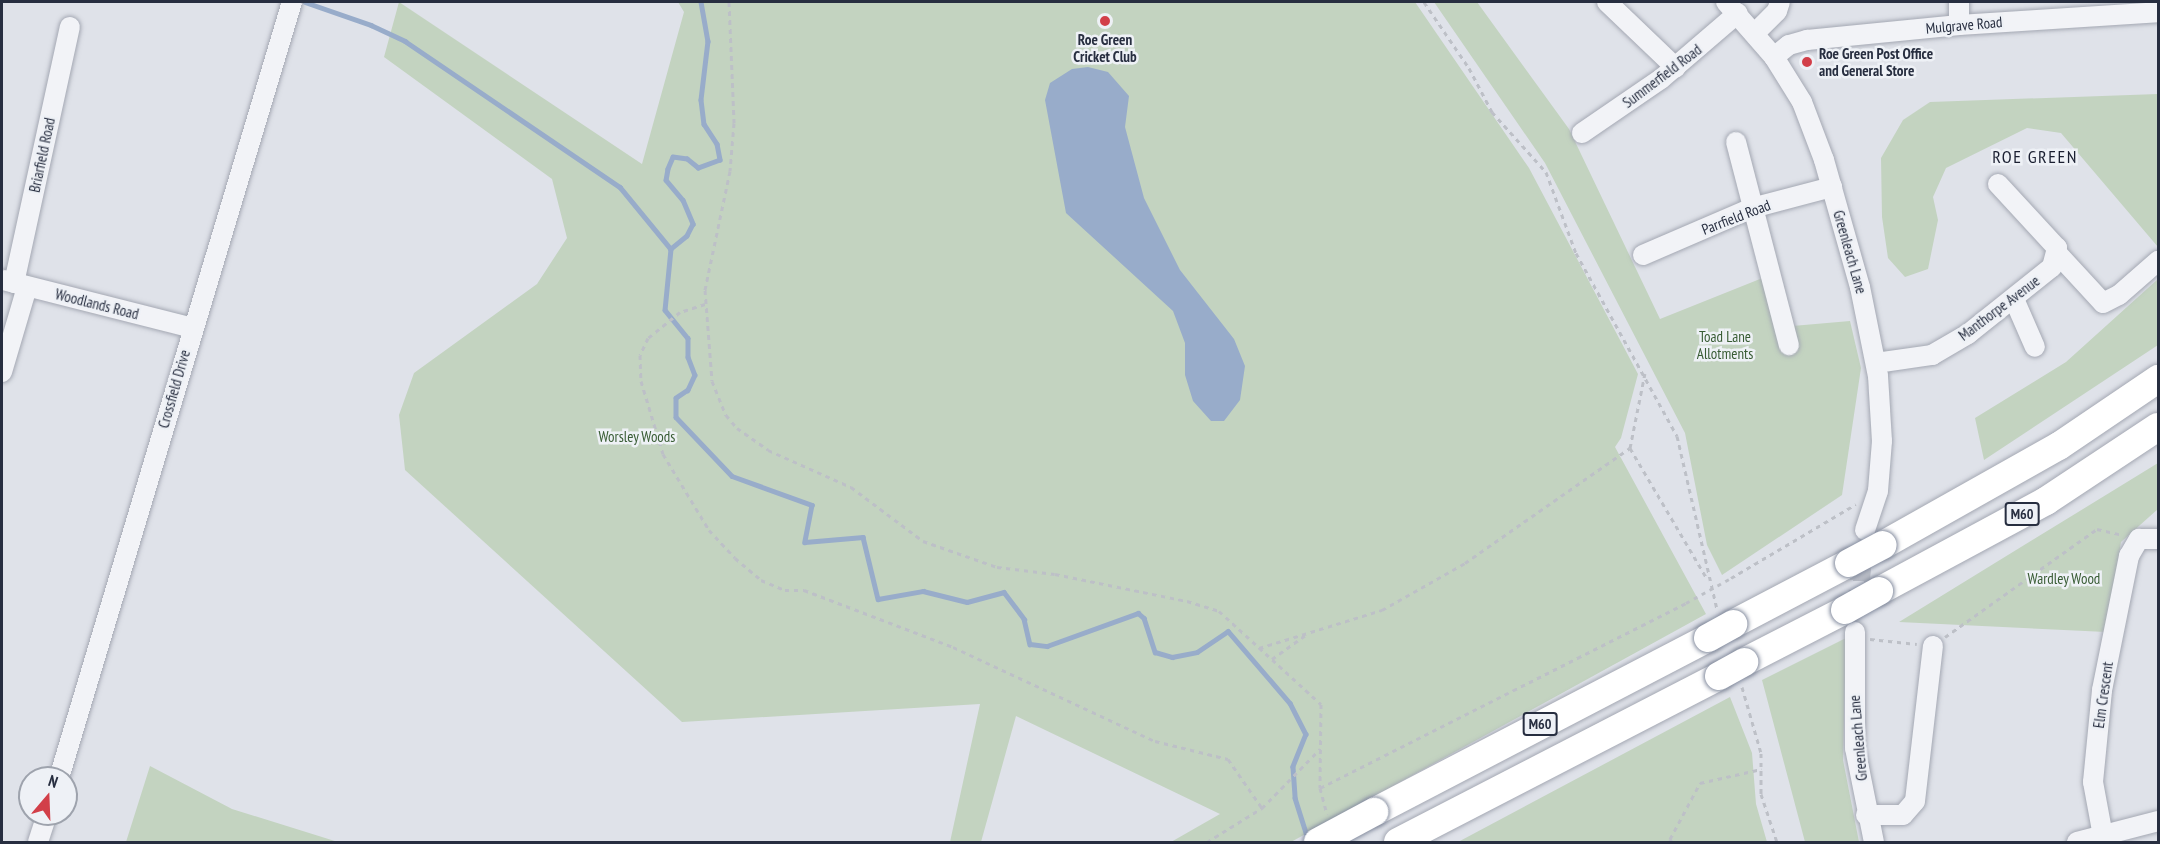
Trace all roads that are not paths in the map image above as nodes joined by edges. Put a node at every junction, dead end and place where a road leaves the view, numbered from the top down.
1 (292, 2) edge
2 (1607, 2) edge
3 (1780, 2) edge
4 (1959, 2) edge
5 (1732, 7) edge
6 (2158, 12) edge
7 (1959, 25) junction
8 (70, 27) dead end
9 (1755, 33) junction
10 (1774, 57) junction
11 (1676, 68) junction
12 (1582, 133) dead end
13 (1736, 142) dead end
14 (1998, 184) dead end
15 (1832, 187) junction
16 (1752, 208) junction
17 (2056, 252) junction
18 (1643, 255) dead end
19 (2158, 261) edge
20 (14, 283) edge
21 (2014, 298) junction
22 (193, 328) junction
23 (1789, 345) dead end
24 (2035, 347) dead end
25 (1876, 363) junction
26 (2, 372) edge
27 (2158, 379) edge
28 (2158, 428) edge
29 (1874, 537) junction
30 (2142, 545) edge
31 (1851, 626) junction
32 (1933, 646) road end
33 (63, 766) edge
34 (1866, 815) junction
35 (2158, 821) edge
36 (43, 826) edge
37 (2103, 836) junction
38 (38, 843) edge
39 (1318, 843) edge
40 (1398, 843) edge
41 (1874, 843) edge
42 (2077, 843) edge

1 - 22 street, Crossfield Drive
2 - 11 street
3 - 9 street
4 - 7 street
5 - 9 street, Greenleach Lane
5 - 11 street, Summerfield Road
6 - 7 street, Mulgrave Road
7 - 10 street, Mulgrave Road
8 - 20 street, Briarfield Road
9 - 10 street, Greenleach Lane
10 - 15 street, Greenleach Lane
11 - 12 street, Summerfield Road
13 - 16 street
14 - 17 street
15 - 16 street, Parrfield Road
15 - 25 street, Greenleach Lane
16 - 18 street, Parrfield Road
16 - 23 street
17 - 19 street
17 - 21 street, Manthorpe Avenue
20 - 22 street, Woodlands Road
20 - 26 street, Briarfield Road
21 - 24 street
21 - 25 street, Manthorpe Avenue
22 - 33 street, Crossfield Drive
25 - 29 street, Greenleach Lane
27 - 29 highway, M60
28 - 31 highway, M60, bridge
29 - 39 highway, M60, bridge
30 - 37 street, Elm Crescent
31 - 34 street, Greenleach Lane
31 - 40 highway, M60, bridge
32 - 34 street
34 - 41 street, Greenleach Lane
35 - 37 street
36 - 38 street
37 - 42 street

